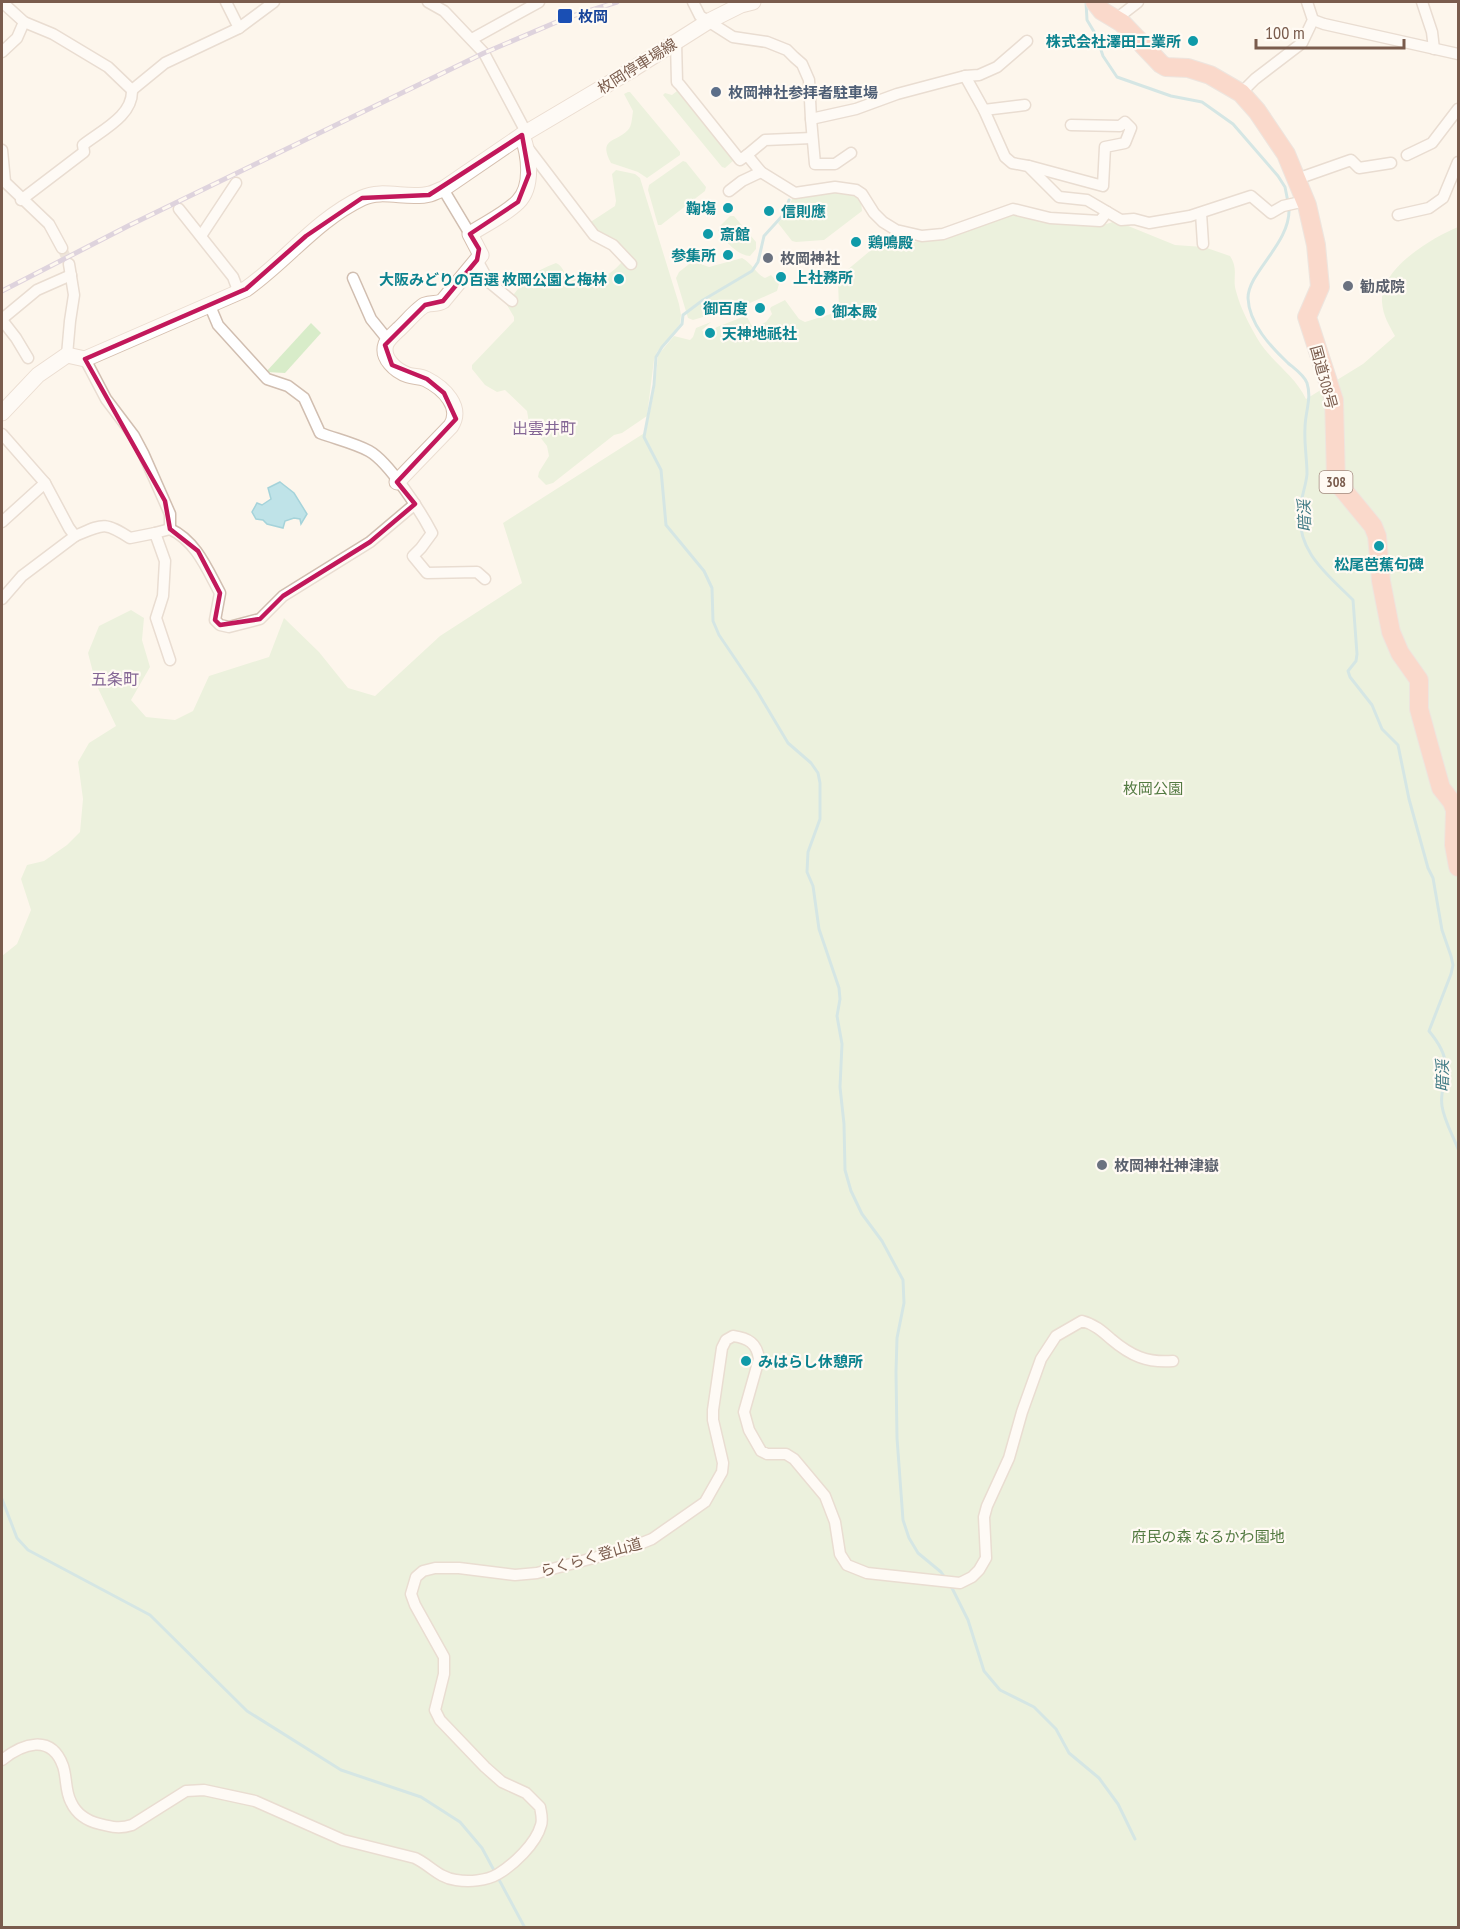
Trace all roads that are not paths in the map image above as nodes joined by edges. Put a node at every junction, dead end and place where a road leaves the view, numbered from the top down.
1 (2, 2) edge
2 (226, 2) edge
3 (274, 2) edge
4 (428, 2) edge
5 (539, 2) edge
6 (693, 2) edge
7 (753, 2) edge
8 (1095, 2) edge
9 (1138, 2) edge
10 (1307, 2) edge
11 (1422, 2) edge
12 (1116, 19) junction
13 (1313, 20) junction
14 (709, 21) junction
15 (24, 22) junction
16 (239, 28) junction
17 (472, 39) junction
18 (1027, 41) dead end
19 (676, 42) junction
20 (1434, 49) junction
21 (2, 52) edge
22 (1458, 54) edge
23 (965, 76) junction
24 (132, 90) junction
25 (1241, 93) junction
26 (1025, 105) dead end
27 (1458, 109) edge
28 (984, 110) junction
29 (811, 118) junction
30 (1071, 125) dead end
31 (525, 138) junction
32 (812, 138) junction
33 (2, 150) edge
34 (851, 153) dead end
35 (747, 154) junction
36 (1407, 155) dead end
37 (1458, 162) edge
38 (1391, 163) dead end
39 (1028, 166) junction
40 (761, 172) junction
41 (1297, 178) junction
42 (236, 183) dead end
43 (443, 189) junction
44 (729, 191) dead end
45 (21, 200) junction
46 (1294, 203) junction
47 (179, 209) dead end
48 (1107, 212) junction
49 (1200, 213) junction
50 (1398, 215) dead end
51 (470, 234) junction
52 (201, 236) junction
53 (1203, 244) dead end
54 (62, 248) tunnel mouth
55 (477, 260) junction
56 (631, 264) dead end
57 (353, 278) dead end
58 (239, 292) junction
59 (512, 301) dead end
60 (210, 306) junction
61 (2, 320) edge
62 (388, 340) junction
63 (67, 355) junction
64 (28, 358) dead end
65 (85, 359) junction
66 (2, 413) edge
67 (2, 434) edge
68 (398, 482) junction
69 (45, 483) junction
70 (415, 504) junction
71 (2, 522) edge
72 (170, 529) junction
73 (155, 533) junction
74 (75, 536) junction
75 (485, 579) dead end
76 (2, 599) edge
77 (170, 660) dead end
78 (1458, 867) edge
79 (1173, 1361) dead end
80 (2, 1760) edge

1 - 15 street
2 - 16 street
3 - 16 street
4 - 17 street
5 - 17 street
6 - 14 street
7 - 14 street, 枚岡停車場線
8 - 12 highway, 国道308号 / 308
9 - 12 street
10 - 13 street
11 - 20 street
12 - 25 highway, 国道308号 / 308
13 - 20 street
13 - 25 street
14 - 19 street, 枚岡停車場線
14 - 29 street
15 - 21 street
15 - 24 street
16 - 24 street
17 - 31 street
18 - 23 street
19 - 31 street, 枚岡停車場線
19 - 35 street
20 - 22 street
23 - 28 street
23 - 29 street
24 - 45 street
25 - 41 highway, 国道308号 / 308
26 - 28 street
27 - 36 street
28 - 39 street
29 - 32 street
30 - 39 street
31 - 43 street, 枚岡停車場線
31 - 51 street
31 - 56 street
32 - 34 street
32 - 35 street
33 - 45 street
35 - 40 street
37 - 50 street
38 - 41 street
39 - 48 street
40 - 44 street
40 - 48 street
41 - 46 highway, 国道308号 / 308
42 - 52 street
43 - 51 street
43 - 58 street
45 - 54 street
46 - 49 street
46 - 78 highway, 国道308号 / 308
47 - 52 street
48 - 49 street
49 - 53 street
51 - 55 street
52 - 58 street
55 - 59 street
55 - 62 street
57 - 62 street
58 - 60 street
60 - 65 street
60 - 68 street
61 - 63 street
61 - 64 street
62 - 68 street
63 - 65 street
63 - 66 street
65 - 72 street
67 - 69 street
68 - 70 street
69 - 71 street
69 - 74 street
70 - 72 street
70 - 75 street
72 - 73 street
73 - 74 street
73 - 77 street
74 - 76 street
79 - 80 street, らくらく登山道

